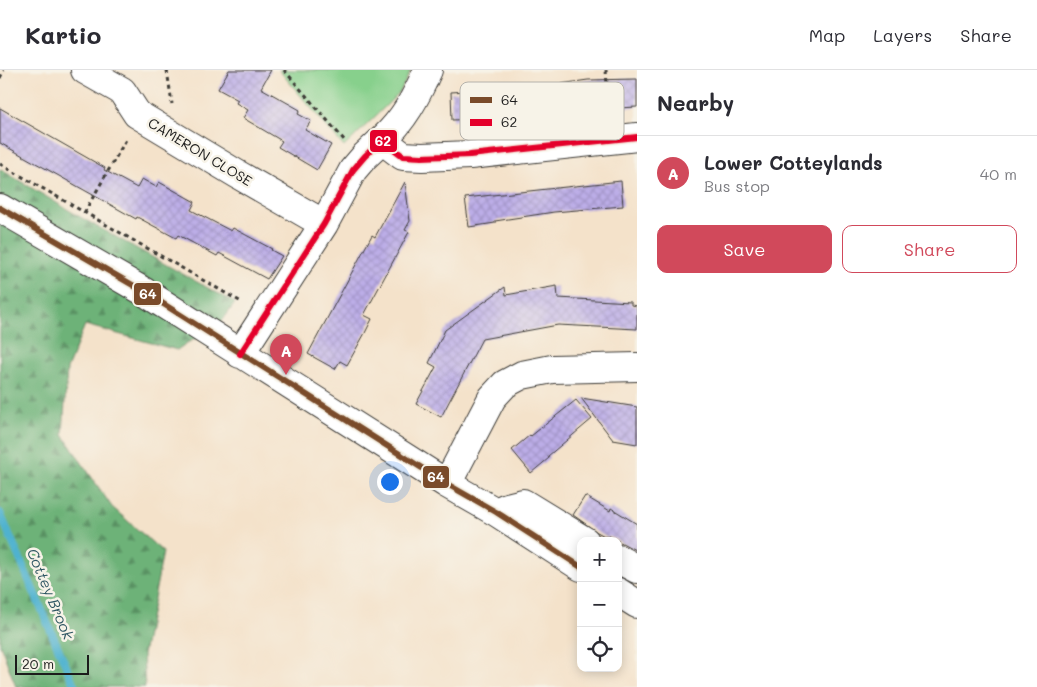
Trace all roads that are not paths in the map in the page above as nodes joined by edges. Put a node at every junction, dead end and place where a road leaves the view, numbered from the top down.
1 (85, 70) edge
2 (428, 70) edge
3 (382, 140) junction
4 (606, 140) edge
5 (0, 208) edge
6 (324, 224) junction
7 (240, 354) junction
8 (637, 367) edge
9 (447, 484) junction
10 (496, 512) junction
11 (578, 537) edge
12 (622, 561) edge
13 (577, 564) edge
14 (637, 569) edge
15 (622, 595) edge
16 (637, 604) edge

1 - 6 street, CAMERON CLOSE
2 - 3 street
3 - 4 street
3 - 6 street
5 - 7 street
6 - 7 street
7 - 9 street
8 - 9 street
9 - 10 street
10 - 11 street
10 - 13 street
12 - 14 street
15 - 16 street

